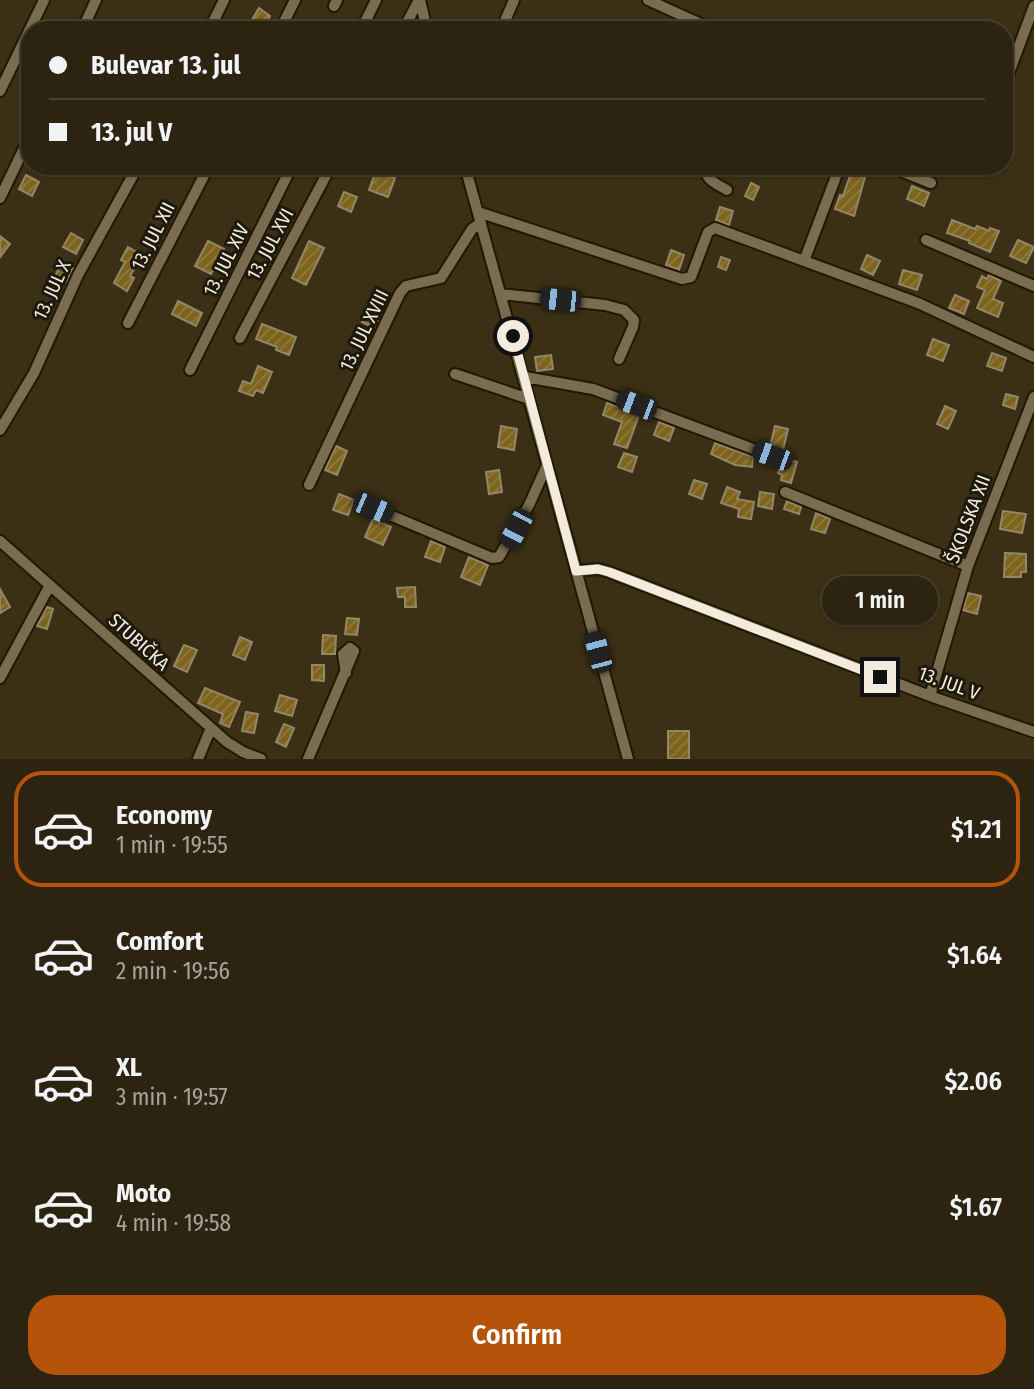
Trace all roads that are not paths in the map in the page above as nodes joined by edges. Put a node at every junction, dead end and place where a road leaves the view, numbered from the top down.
1 (44, 0) edge
2 (96, 0) edge
3 (224, 0) edge
4 (296, 0) edge
5 (376, 0) edge
6 (514, 0) edge
7 (648, 0) edge
8 (421, 2) edge
9 (1034, 6) edge
10 (34, 21) edge
11 (86, 21) edge
12 (214, 21) edge
13 (285, 21) edge
14 (366, 21) edge
15 (409, 21) edge
16 (425, 21) edge
17 (505, 21) edge
18 (694, 21) edge
19 (21, 47) edge
20 (1013, 62) edge
21 (0, 90) edge
22 (21, 154) edge
23 (133, 175) edge
24 (204, 175) edge
25 (288, 175) edge
26 (326, 175) edge
27 (468, 175) edge
28 (707, 175) edge
29 (837, 175) edge
30 (911, 175) edge
31 (931, 183) dead end
32 (727, 190) dead end
33 (0, 198) edge
34 (480, 218) junction
35 (926, 240) dead end
36 (804, 261) junction
37 (1034, 286) edge
38 (501, 294) junction
39 (128, 323) dead end
40 (240, 338) dead end
41 (1034, 358) edge
42 (619, 359) dead end
43 (190, 370) dead end
44 (455, 374) dead end
45 (525, 377) junction
46 (1034, 397) edge
47 (529, 399) junction
48 (0, 430) edge
49 (772, 456) dead end
50 (547, 466) junction
51 (309, 485) dead end
52 (785, 492) dead end
53 (373, 508) dead end
54 (1, 544) edge
55 (968, 566) junction
56 (576, 571) junction
57 (50, 585) junction
58 (346, 673) dead end
59 (0, 677) edge
60 (930, 696) junction
61 (211, 728) junction
62 (1034, 732) edge
63 (198, 759) edge
64 (261, 759) edge
65 (308, 759) edge
66 (628, 759) edge

1 - 10 street
2 - 11 street
3 - 12 street
4 - 13 street
5 - 14 street
6 - 17 street
7 - 18 street
8 - 15 street
8 - 16 street
9 - 20 street
19 - 21 street
22 - 33 street
23 - 48 street, 13. JUL X
24 - 39 street, 13. JUL XII
25 - 43 street, 13. JUL XIV
26 - 40 street, 13. JUL XVI
27 - 34 street
28 - 32 street
29 - 36 street
30 - 31 street
34 - 36 street
34 - 38 street
34 - 51 street, 13. JUL XVIII
35 - 37 street
36 - 41 street
38 - 42 street
38 - 45 street
44 - 47 street
45 - 47 street
45 - 49 street
46 - 55 street, ŠKOLSKA XII
47 - 50 street
50 - 53 street
50 - 56 street
52 - 55 street
54 - 57 street, STUBIČKA
55 - 60 street, ŠKOLSKA XII
56 - 60 street, 13. JUL V
56 - 66 street
57 - 59 street
57 - 61 street, STUBIČKA
58 - 65 street
60 - 62 street, 13. JUL V
61 - 63 street
61 - 64 street, STUBIČKA

